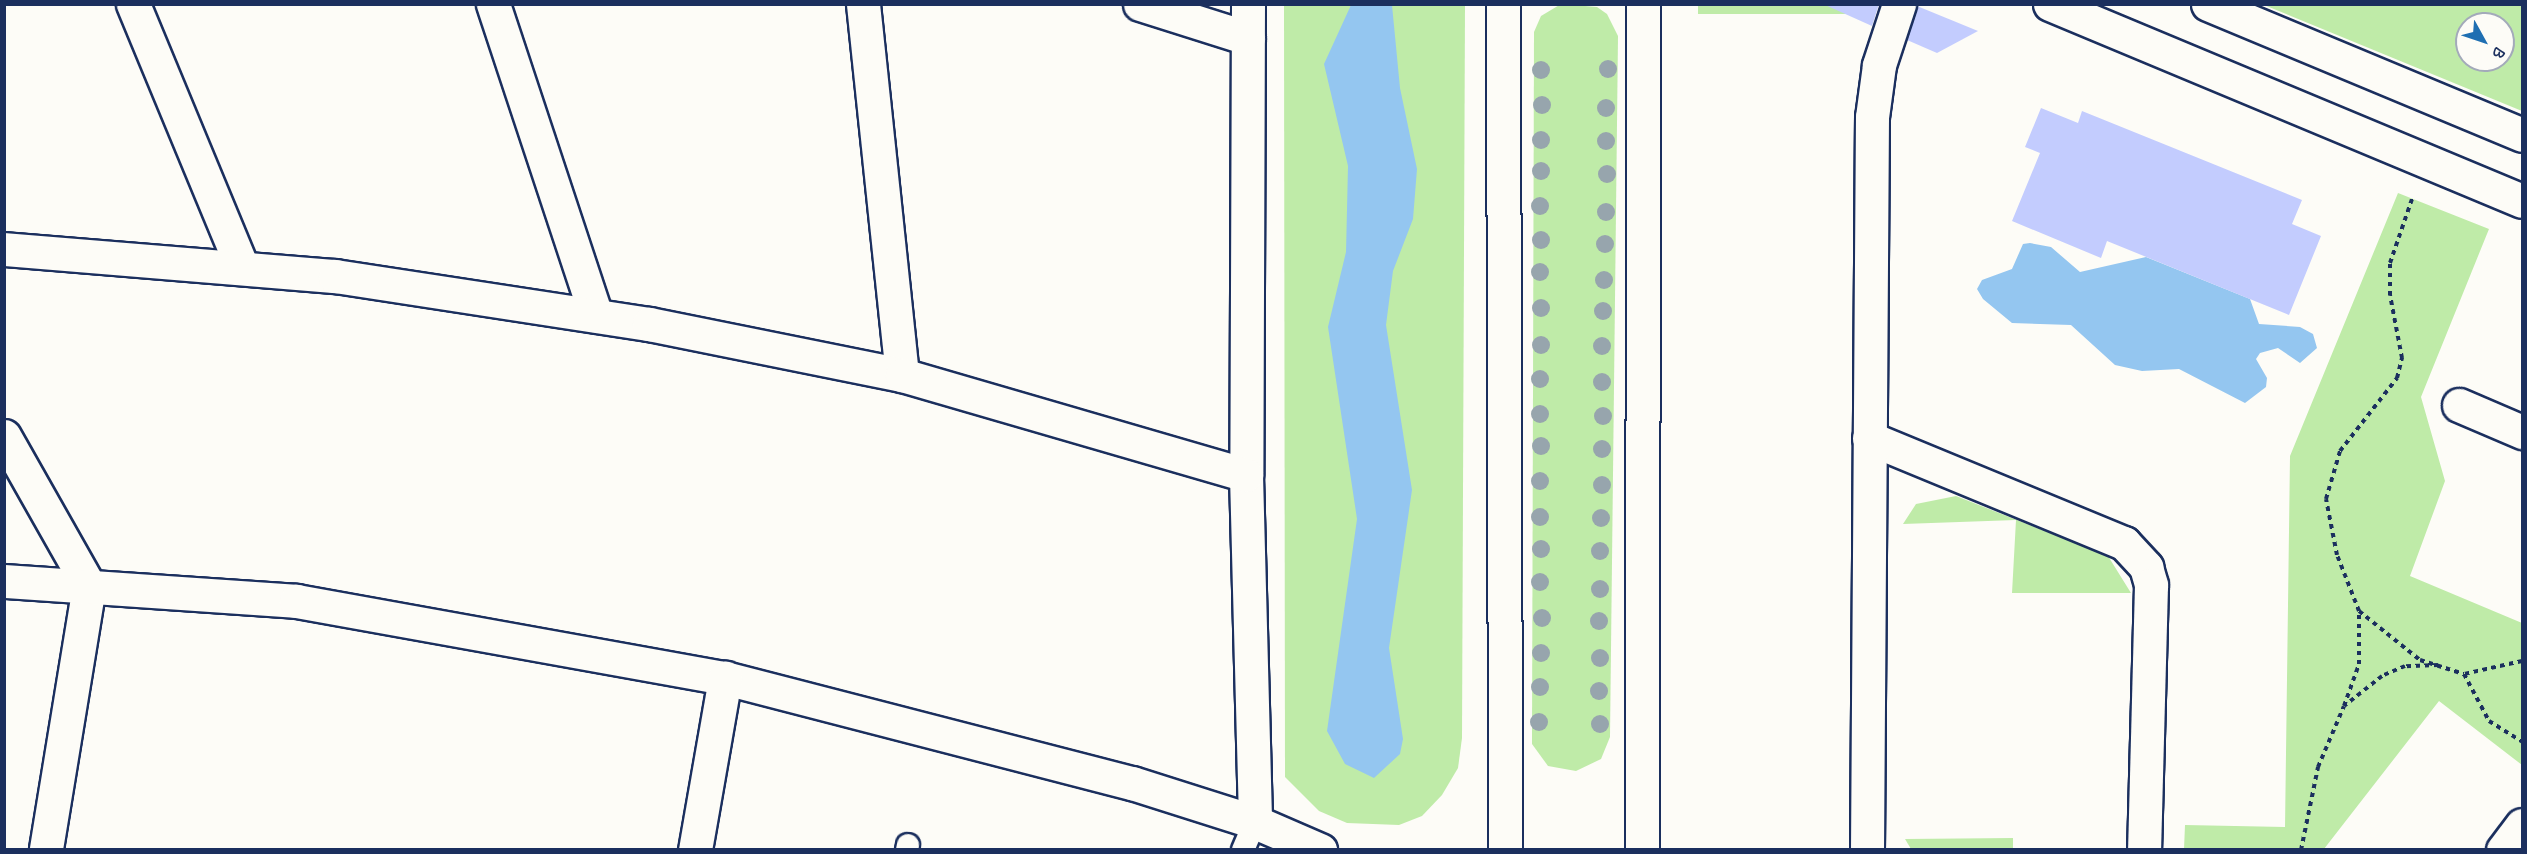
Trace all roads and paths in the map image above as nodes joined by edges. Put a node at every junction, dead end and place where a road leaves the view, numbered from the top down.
1 (133, 4) edge
2 (493, 4) edge
3 (863, 4) edge
4 (1140, 4) edge
5 (1248, 4) edge
6 (1503, 4) edge
7 (1644, 4) edge
8 (1899, 4) edge
9 (2050, 4) edge
10 (2208, 4) edge
11 (1248, 38) junction
12 (2523, 135) edge
13 (2412, 199) dead end
14 (2523, 201) edge
15 (4, 249) edge
16 (242, 267) junction
17 (596, 315) junction
18 (902, 375) junction
19 (2459, 405) dead end
20 (2523, 432) edge
21 (4, 436) edge
22 (1869, 438) junction
23 (1246, 475) junction
24 (4, 581) edge
25 (89, 586) junction
26 (2359, 610) junction
27 (2523, 661) edge
28 (2438, 665) junction
29 (2464, 674) junction
30 (725, 678) junction
31 (2344, 706) junction
32 (2523, 742) edge
33 (2523, 825) edge
34 (1249, 836) edge
35 (46, 849) edge
36 (695, 849) edge
37 (1320, 849) edge
38 (1505, 849) edge
39 (1642, 849) edge
40 (1867, 849) edge
41 (2144, 849) edge
42 (2301, 849) edge
43 (2503, 849) edge

1 - 16 street
2 - 17 street
3 - 18 street
4 - 11 street
5 - 11 street
6 - 38 street
7 - 39 street
8 - 22 street
9 - 14 street
10 - 12 street
11 - 23 street
13 - 26 path
15 - 16 street
16 - 17 street
17 - 18 street
18 - 23 street
19 - 20 street
21 - 25 street
22 - 40 street
22 - 41 street
23 - 34 street
24 - 25 street
25 - 30 street
25 - 35 street
26 - 28 path
26 - 31 path
27 - 29 path
28 - 29 path
28 - 31 path
29 - 32 path
30 - 34 street
30 - 36 street
31 - 42 path
33 - 43 street
34 - 37 street

